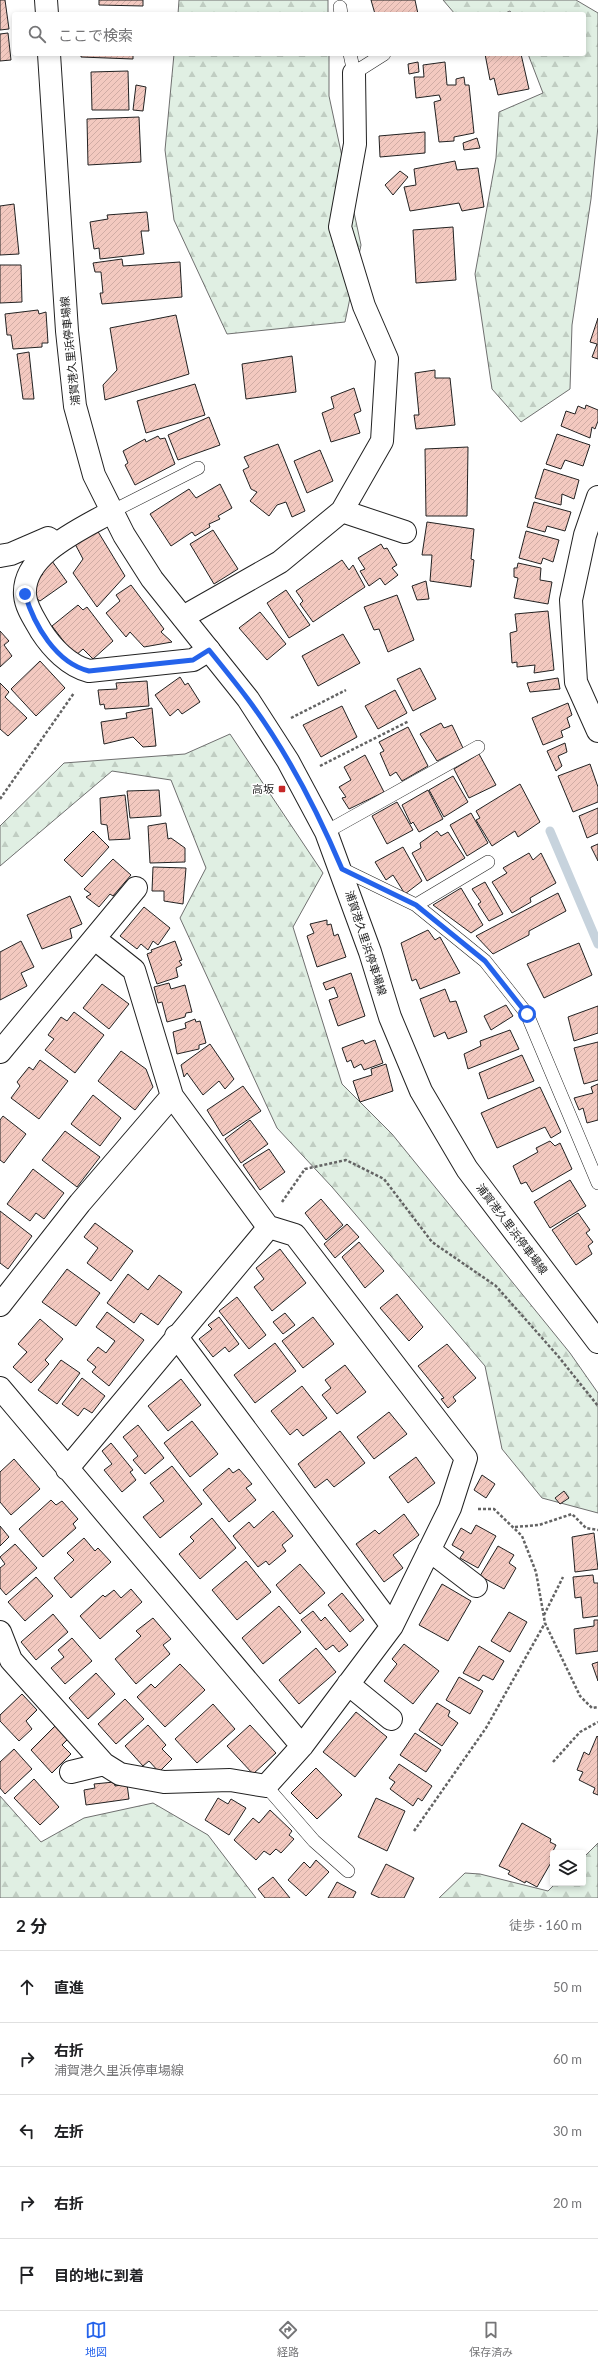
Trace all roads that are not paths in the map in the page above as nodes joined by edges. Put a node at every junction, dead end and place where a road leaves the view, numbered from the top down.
1 (46, 0) edge
2 (46, 12) edge
3 (49, 56) edge
4 (378, 56) edge
5 (352, 64) edge
6 (198, 468) dead end
7 (598, 497) edge
8 (342, 511) junction
9 (111, 512) junction
10 (405, 532) dead end
11 (57, 544) junction
12 (0, 556) edge
13 (183, 617) junction
14 (209, 650) junction
15 (598, 731) edge
16 (478, 747) dead end
17 (326, 832) junction
18 (488, 862) dead end
19 (342, 869) junction
20 (136, 888) dead end
21 (416, 905) junction
22 (95, 939) junction
23 (0, 1050) edge
24 (172, 1096) junction
25 (598, 1183) edge
26 (268, 1226) junction
27 (0, 1305) edge
28 (176, 1336) junction
29 (598, 1342) edge
30 (0, 1388) edge
31 (67, 1468) junction
32 (429, 1550) junction
33 (476, 1586) dead end
34 (392, 1626) junction
35 (0, 1632) edge
36 (6, 1666) edge
37 (348, 1684) junction
38 (391, 1719) dead end
39 (302, 1746) junction
40 (104, 1764) junction
41 (71, 1772) dead end
42 (266, 1786) junction
43 (348, 1871) dead end

1 - 2 street
3 - 9 street, 浦賀港久里浜停車場線
4 - 5 lane
5 - 8 street
6 - 9 lane
7 - 15 street
8 - 10 street
8 - 13 street
9 - 11 street
9 - 13 street, 浦賀港久里浜停車場線
11 - 12 street
11 - 14 street
13 - 14 street, 浦賀港久里浜停車場線
14 - 17 street, 浦賀港久里浜停車場線
16 - 17 lane
17 - 19 street, 浦賀港久里浜停車場線
18 - 21 lane
19 - 21 lane
19 - 29 street, 浦賀港久里浜停車場線
20 - 22 street
21 - 25 lane
22 - 23 street
22 - 24 street
24 - 26 street
24 - 27 street
26 - 28 street
26 - 32 street
28 - 31 street
28 - 34 street
30 - 31 street
31 - 39 street
32 - 33 street
32 - 34 street
34 - 37 street
35 - 36 street
36 - 40 street
37 - 38 street
37 - 39 street
39 - 42 street
40 - 41 street
40 - 42 street
42 - 43 lane

